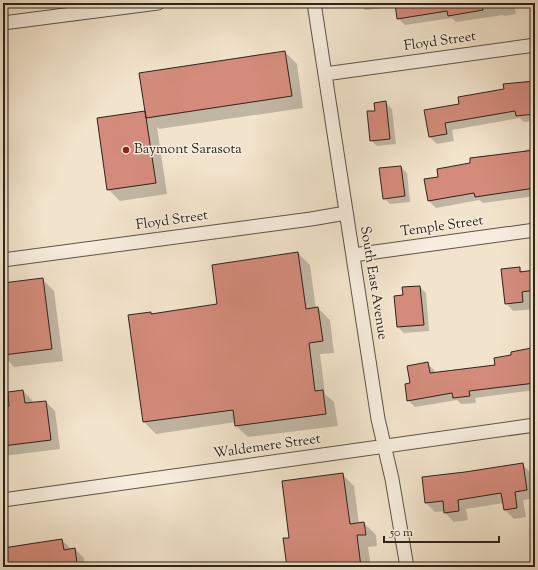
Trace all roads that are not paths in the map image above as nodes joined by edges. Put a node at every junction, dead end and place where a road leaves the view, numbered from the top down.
1 (158, 3) edge
2 (314, 3) edge
3 (3, 23) edge
4 (535, 45) edge
5 (325, 74) junction
6 (346, 213) junction
7 (535, 230) edge
8 (353, 255) junction
9 (3, 260) edge
10 (535, 425) edge
11 (385, 446) junction
12 (3, 500) edge
13 (407, 567) edge

1 - 3 street
2 - 5 street, South East Avenue
4 - 5 street, Floyd Street
5 - 6 street, South East Avenue
6 - 8 street, South East Avenue
6 - 9 street, Floyd Street
7 - 8 street, Temple Street
8 - 11 street, South East Avenue
10 - 11 street, Waldemere Street
11 - 12 street, Waldemere Street
11 - 13 street, South East Avenue

